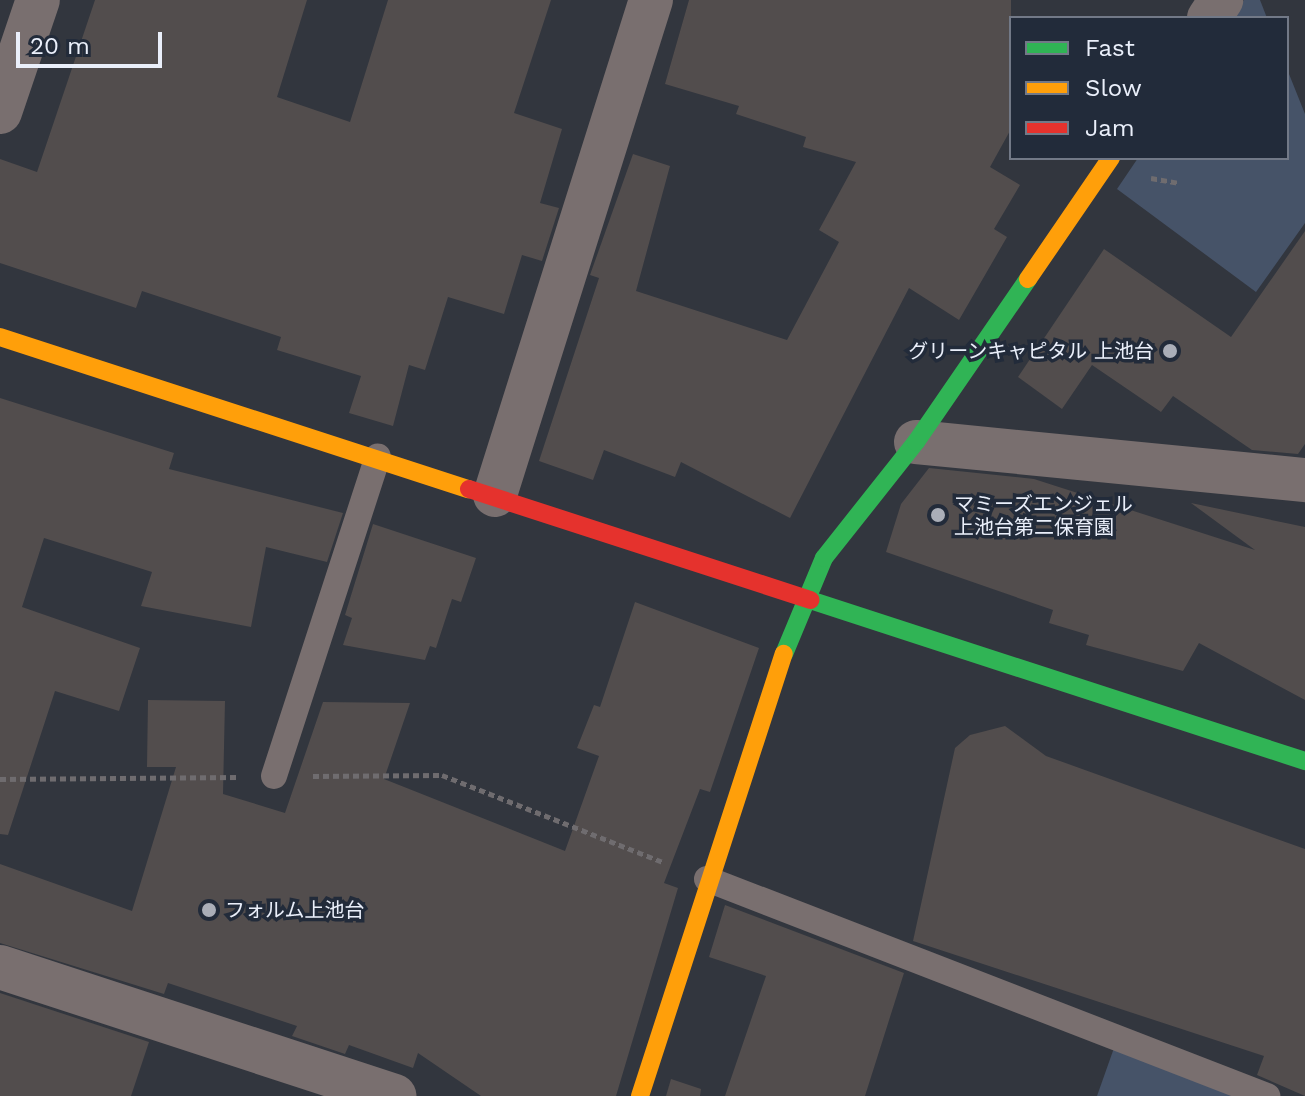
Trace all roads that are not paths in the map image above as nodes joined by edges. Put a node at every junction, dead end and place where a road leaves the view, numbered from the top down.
1 (38, 0) edge
2 (651, 0) edge
3 (0, 112) edge
4 (1110, 160) edge
5 (0, 337) edge
6 (916, 442) junction
7 (378, 456) junction
8 (1305, 480) edge
9 (495, 495) junction
10 (804, 599) junction
11 (1305, 761) edge
12 (274, 776) road end
13 (707, 879) junction
14 (0, 967) edge
15 (394, 1096) edge
16 (640, 1096) edge
17 (1267, 1096) edge

1 - 3 street
2 - 9 street
4 - 6 street
5 - 7 street
6 - 8 street
6 - 10 street
7 - 9 street
7 - 12 lane
9 - 10 street
10 - 11 street
10 - 13 street
13 - 16 street
13 - 17 lane
14 - 15 street

